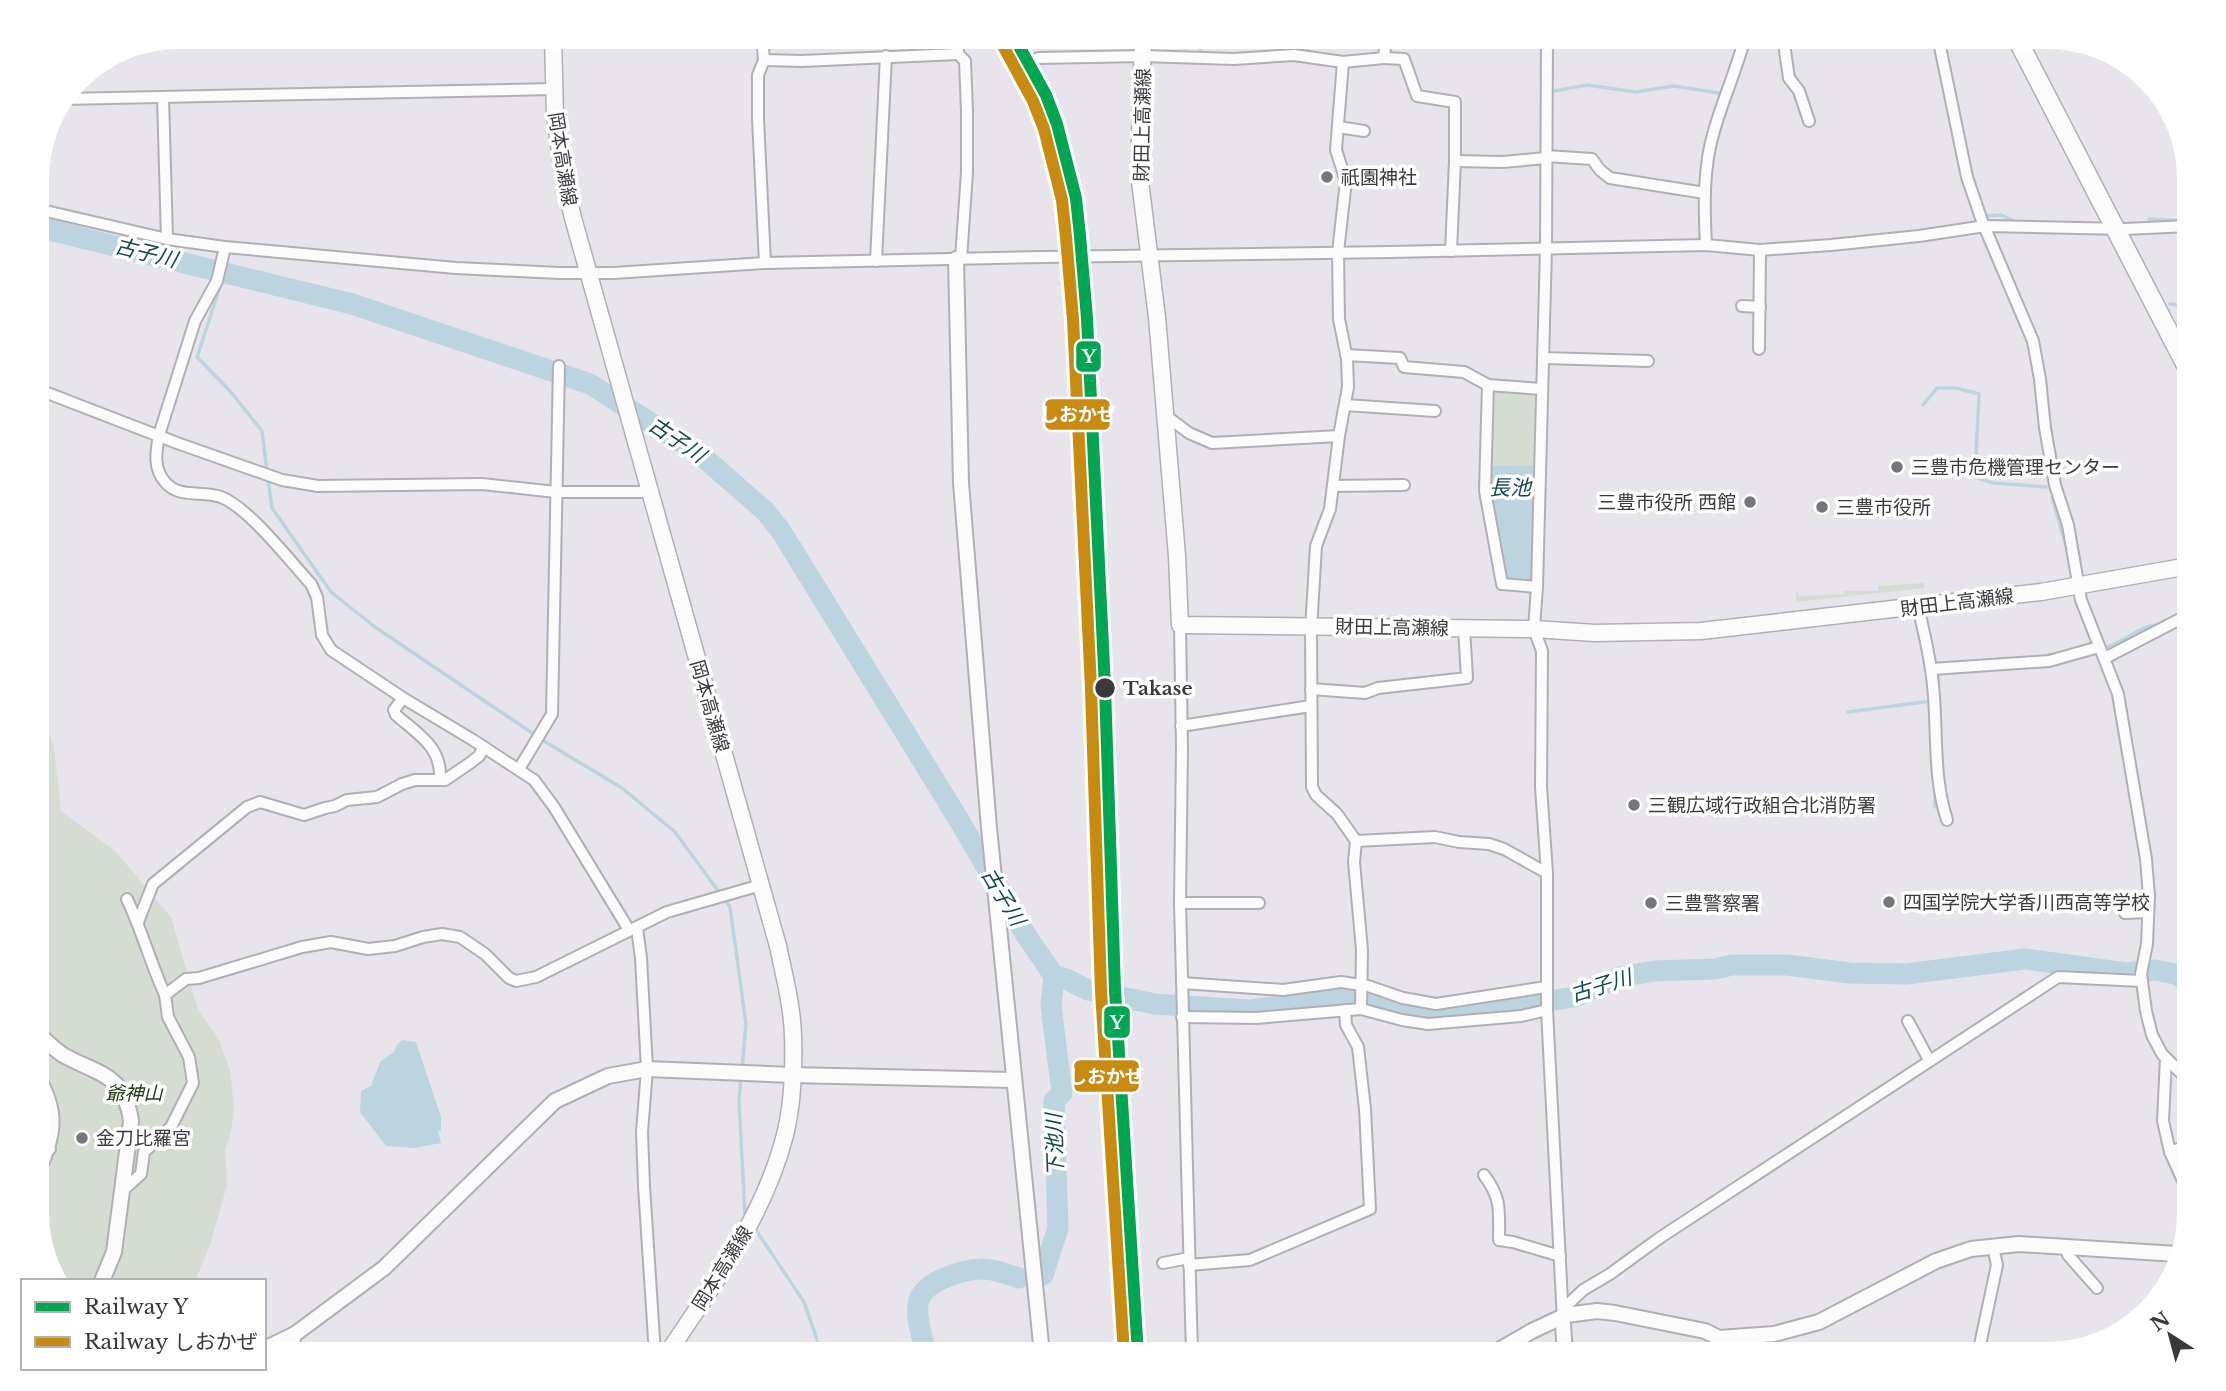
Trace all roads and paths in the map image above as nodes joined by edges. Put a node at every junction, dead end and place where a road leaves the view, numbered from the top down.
1 (553, 49) edge
2 (763, 49) edge
3 (958, 49) edge
4 (1143, 49) edge
5 (1385, 49) edge
6 (1547, 49) edge
7 (1741, 49) edge
8 (1785, 49) edge
9 (1940, 49) edge
10 (2021, 49) edge
11 (958, 54) junction
12 (886, 56) junction
13 (1143, 56) junction
14 (1038, 58) dead end
15 (1384, 58) junction
16 (764, 60) junction
17 (1343, 62) junction
18 (554, 89) junction
19 (163, 97) junction
20 (77, 99) edge
21 (1809, 121) dead end
22 (1338, 127) junction
23 (1364, 131) dead end
24 (1546, 157) junction
25 (1455, 161) junction
26 (1705, 193) junction
27 (49, 212) edge
28 (1985, 226) junction
29 (2177, 226) edge
30 (2114, 227) junction
31 (167, 239) junction
32 (1706, 245) junction
33 (1546, 248) junction
34 (1760, 250) junction
35 (1451, 251) junction
36 (224, 252) junction
37 (1338, 252) junction
38 (1151, 256) junction
39 (958, 259) junction
40 (876, 261) junction
41 (765, 263) junction
42 (588, 273) junction
43 (1742, 306) dead end
44 (1759, 307) junction
45 (2177, 348) edge
46 (1759, 349) dead end
47 (1346, 355) junction
48 (1543, 358) junction
49 (1648, 361) dead end
50 (559, 366) dead end
51 (1488, 385) junction
52 (1542, 389) junction
53 (49, 394) edge
54 (1345, 405) junction
55 (1435, 411) dead end
56 (1166, 415) junction
57 (159, 435) junction
58 (1339, 436) junction
59 (1404, 485) dead end
60 (1333, 486) junction
61 (556, 492) junction
62 (649, 492) junction
63 (2177, 568) edge
64 (2080, 585) junction
65 (1538, 587) junction
66 (1918, 606) junction
67 (2177, 621) edge
68 (1180, 625) junction
69 (1311, 627) junction
70 (1464, 628) junction
71 (1534, 629) junction
72 (2099, 647) junction
73 (2105, 658) junction
74 (1932, 669) junction
75 (1311, 689) junction
76 (403, 698) junction
77 (1311, 706) junction
78 (1181, 726) junction
79 (484, 747) junction
80 (519, 769) junction
81 (440, 780) junction
82 (1947, 820) dead end
83 (1356, 841) junction
84 (1547, 873) junction
85 (761, 886) junction
86 (127, 899) dead end
87 (1180, 903) junction
88 (1259, 903) dead end
89 (2148, 912) junction
90 (2125, 913) dead end
91 (138, 922) junction
92 (633, 929) junction
93 (2142, 981) junction
94 (1182, 984) junction
95 (1361, 985) junction
96 (1546, 987) junction
97 (165, 996) junction
98 (1360, 1006) junction
99 (1345, 1010) junction
100 (1547, 1010) junction
101 (1182, 1017) junction
102 (1908, 1021) dead end
103 (49, 1043) edge
104 (2166, 1058) junction
105 (1929, 1060) junction
106 (647, 1069) junction
107 (2177, 1069) edge
108 (792, 1075) junction
109 (1013, 1080) junction
110 (49, 1096) edge
111 (50, 1149) edge
112 (2177, 1149) edge
113 (2170, 1152) junction
114 (2177, 1168) edge
115 (1484, 1175) dead end
116 (122, 1191) junction
117 (1993, 1247) junction
118 (2066, 1247) junction
119 (2170, 1254) edge
120 (1560, 1256) junction
121 (1189, 1262) junction
122 (1163, 1263) dead end
123 (103, 1279) edge
124 (2097, 1288) dead end
125 (1563, 1316) junction
126 (295, 1334) junction
127 (1719, 1338) junction
128 (278, 1342) edge
129 (295, 1342) edge
130 (654, 1342) edge
131 (675, 1342) edge
132 (1041, 1342) edge
133 (1192, 1342) edge
134 (1513, 1342) edge
135 (1564, 1342) edge
136 (1718, 1342) edge
137 (1726, 1342) edge
138 (1981, 1342) edge

1 - 18 main road, 岡本高瀬線
2 - 16 street
3 - 11 street
4 - 13 main road, 財田上高瀬線
5 - 15 street
6 - 24 street
7 - 26 street
8 - 21 street
9 - 28 street
10 - 30 highway
11 - 12 street
11 - 39 street
12 - 16 street
12 - 40 street
13 - 14 street
13 - 17 street
13 - 38 main road, 財田上高瀬線
15 - 17 street
15 - 25 street
16 - 41 street
17 - 22 street
18 - 19 street
18 - 42 main road, 岡本高瀬線
19 - 20 street
19 - 31 street
22 - 23 street
22 - 37 street
24 - 25 street
24 - 26 street
24 - 33 street
25 - 35 street
26 - 32 street
27 - 31 street
28 - 30 street
28 - 34 street
28 - 64 street
29 - 30 street
30 - 45 highway
31 - 36 street
32 - 33 street
32 - 34 street
33 - 35 street
33 - 48 street
34 - 44 street
35 - 37 street
36 - 42 street
36 - 57 street
37 - 38 street
37 - 47 street
38 - 39 street
38 - 56 main road, 財田上高瀬線
39 - 40 street
39 - 109 street
40 - 41 street
41 - 42 street
42 - 62 main road, 岡本高瀬線
43 - 44 street
44 - 46 street
47 - 51 street
47 - 54 street
48 - 49 street
48 - 52 street
50 - 61 street
51 - 52 street
51 - 65 street
52 - 65 street
53 - 57 street
54 - 55 street
54 - 58 street
56 - 58 street
56 - 68 main road, 財田上高瀬線
57 - 61 street
57 - 76 street
58 - 60 street
59 - 60 street
60 - 69 street
61 - 62 street
61 - 80 street
62 - 85 main road, 岡本高瀬線
63 - 64 main road, 財田上高瀬線
64 - 66 main road, 財田上高瀬線
64 - 72 street
65 - 71 street
66 - 71 main road, 財田上高瀬線
66 - 74 street
67 - 73 street
68 - 69 main road, 財田上高瀬線
68 - 78 street
69 - 70 main road, 財田上高瀬線
69 - 75 street
70 - 71 main road, 財田上高瀬線
70 - 75 street
71 - 84 street
72 - 73 street
72 - 74 street
73 - 89 street
74 - 82 street
75 - 77 street
76 - 79 street
76 - 81 street
77 - 78 street
77 - 83 street
78 - 87 street
79 - 80 street
79 - 81 street
80 - 92 street
81 - 91 street
83 - 84 street
83 - 95 street
84 - 96 street
85 - 92 street
85 - 108 main road, 岡本高瀬線
86 - 91 street
87 - 88 street
87 - 94 street
89 - 90 street
89 - 93 street
91 - 97 street
92 - 97 street
92 - 106 street
93 - 104 street
93 - 105 street
94 - 95 street
94 - 101 street
95 - 96 street
95 - 98 street
96 - 100 street
97 - 116 street
98 - 99 street
98 - 100 street
99 - 101 street
99 - 121 street
100 - 120 street
101 - 121 street
102 - 105 street
103 - 116 street
104 - 107 street
104 - 113 street
105 - 125 street
106 - 108 street
106 - 126 street
106 - 130 street
108 - 109 street
108 - 131 main road, 岡本高瀬線
109 - 132 street
110 - 111 street
112 - 113 street
113 - 114 street
115 - 120 street
116 - 123 street
117 - 118 street
117 - 127 street
117 - 138 street
118 - 119 street
118 - 124 street
120 - 125 street
121 - 122 street
121 - 133 street
125 - 127 street
125 - 134 street
125 - 135 street
126 - 128 street
126 - 129 street
127 - 136 street
127 - 137 street

